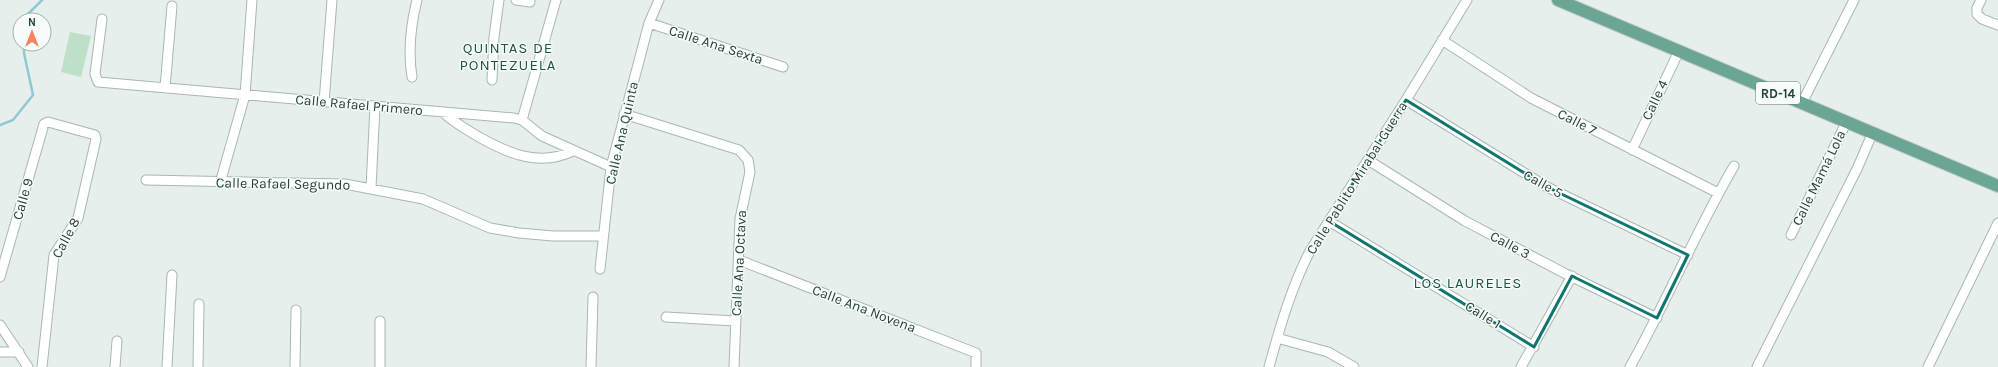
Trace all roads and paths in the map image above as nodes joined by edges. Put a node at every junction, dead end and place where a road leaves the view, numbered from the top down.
1 (252, 0) edge
2 (332, 0) edge
3 (417, 0) edge
4 (499, 0) edge
5 (516, 0) edge
6 (556, 0) edge
7 (659, 0) edge
8 (1467, 0) edge
9 (1558, 0) edge
10 (1854, 0) edge
11 (1981, 0) edge
12 (530, 2) dead end
13 (172, 6) dead end
14 (102, 19) dead end
15 (648, 23) junction
16 (1998, 25) edge
17 (1442, 40) junction
18 (1679, 51) junction
19 (783, 67) dead end
20 (412, 77) dead end
21 (492, 80) dead end
22 (165, 88) junction
23 (245, 95) junction
24 (1406, 100) junction
25 (324, 102) junction
26 (1802, 103) junction
27 (375, 106) junction
28 (443, 112) junction
29 (624, 114) junction
30 (522, 120) junction
31 (1847, 121) junction
32 (48, 122) joint
33 (1873, 132) junction
34 (1632, 150) junction
35 (573, 151) junction
36 (1368, 160) junction
37 (1734, 166) dead end
38 (611, 167) junction
39 (146, 180) dead end
40 (220, 183) junction
41 (1998, 186) edge
42 (371, 188) junction
43 (1718, 193) junction
44 (1329, 221) junction
45 (1998, 223) edge
46 (1791, 235) dead end
47 (603, 236) junction
48 (1688, 255) junction
49 (739, 260) junction
50 (600, 269) dead end
51 (172, 275) dead end
52 (1572, 276) junction
53 (0, 277) edge
54 (593, 297) dead end
55 (199, 304) dead end
56 (296, 310) dead end
57 (666, 317) dead end
58 (1657, 318) junction
59 (735, 320) junction
60 (380, 321) dead end
61 (0, 326) edge
62 (1277, 338) junction
63 (117, 341) dead end
64 (1534, 347) junction
65 (0, 352) edge
66 (19, 352) junction
67 (28, 367) edge
68 (42, 367) edge
69 (115, 367) edge
70 (167, 367) edge
71 (198, 367) edge
72 (295, 367) edge
73 (380, 367) edge
74 (591, 367) edge
75 (734, 367) edge
76 (976, 367) edge
77 (1269, 367) edge
78 (1354, 367) edge
79 (1521, 367) edge
80 (1630, 367) edge
81 (1757, 367) edge
82 (1928, 367) edge

1 - 23 street
2 - 25 street
3 - 20 street
4 - 21 street
5 - 12 street
6 - 30 street
7 - 15 street, Calle Ana Quinta
8 - 17 street, Calle Pablito Mirabal Guerra
9 - 18 main road, RD-14
10 - 26 street
11 - 16 street
13 - 22 street
14 - 22 street, Calle Rafael Primero
15 - 19 street, Calle Ana Sexta
15 - 29 street, Calle Ana Quinta
17 - 24 street, Calle Pablito Mirabal Guerra
17 - 34 street, Calle 7
18 - 26 main road, RD-14
18 - 34 street, Calle 4
22 - 23 street, Calle Rafael Primero
23 - 25 street, Calle Rafael Primero
23 - 40 street
24 - 36 street, Calle Pablito Mirabal Guerra
24 - 48 street, Calle 5
25 - 27 street, Calle Rafael Primero
26 - 31 main road, RD-14
27 - 28 street, Calle Rafael Primero
27 - 42 street
28 - 30 street, Calle Rafael Primero
28 - 35 street
29 - 38 street, Calle Ana Quinta
29 - 49 street, Calle Ana Octava
30 - 35 street
31 - 33 main road, RD-14
31 - 46 street, Calle Mamá Lola
32 - 53 street, Calle 9
32 - 68 street, Calle 8
33 - 41 main road, RD-14
33 - 81 street
34 - 43 street, Calle 7
35 - 38 street
36 - 44 street, Calle Pablito Mirabal Guerra
36 - 52 street, Calle 3
37 - 43 street
38 - 47 street, Calle Ana Quinta
39 - 40 street, Calle Rafael Segundo
40 - 42 street, Calle Rafael Segundo
42 - 47 street, Calle Rafael Segundo
43 - 48 street
44 - 62 street, Calle Pablito Mirabal Guerra
44 - 64 street, Calle 1
45 - 82 street
47 - 50 street, Calle Ana Quinta
48 - 58 street
49 - 59 street, Calle Ana Octava
49 - 76 street, Calle Ana Novena
51 - 70 street
52 - 58 street, Calle 3
52 - 64 street
54 - 74 street
55 - 71 street
56 - 72 street
57 - 59 street
58 - 80 street
59 - 75 street, Calle Ana Octava
60 - 73 street
61 - 66 street
62 - 77 street, Calle Pablito Mirabal Guerra
62 - 78 street
63 - 69 street
64 - 79 street
65 - 66 street
66 - 67 street

